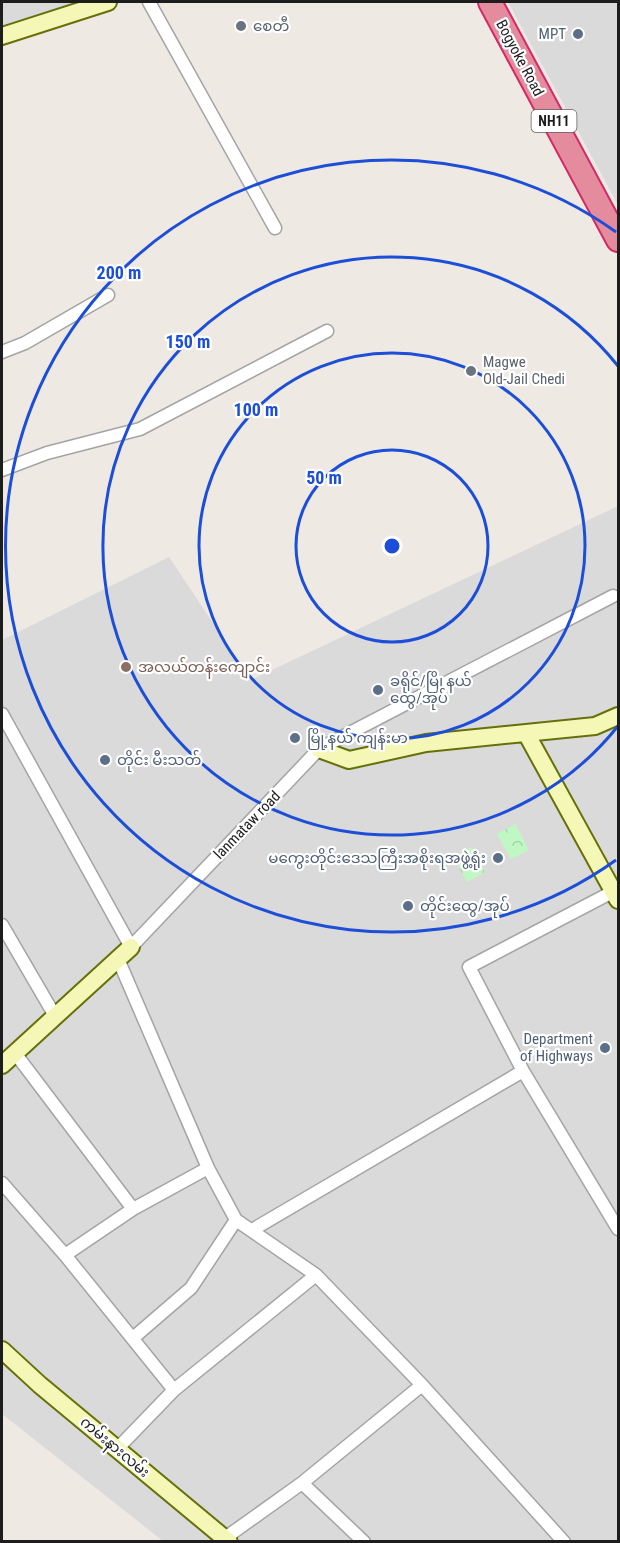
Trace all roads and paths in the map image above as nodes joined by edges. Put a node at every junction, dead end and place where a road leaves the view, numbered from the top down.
1 (108, 2) edge
2 (149, 2) edge
3 (490, 2) edge
4 (2, 36) edge
5 (275, 228) dead end
6 (618, 240) edge
7 (108, 295) dead end
8 (327, 331) dead end
9 (2, 352) edge
10 (2, 470) edge
11 (613, 596) dead end
12 (2, 714) edge
13 (618, 716) edge
14 (526, 733) junction
15 (320, 749) junction
16 (617, 893) edge
17 (2, 925) edge
18 (131, 947) junction
19 (118, 959) junction
20 (55, 1016) junction
21 (15, 1053) junction
22 (2, 1065) edge
23 (523, 1071) junction
24 (208, 1168) junction
25 (2, 1183) edge
26 (133, 1209) junction
27 (236, 1220) junction
28 (618, 1229) edge
29 (252, 1230) junction
30 (65, 1255) junction
31 (316, 1275) junction
32 (133, 1338) junction
33 (2, 1350) edge
34 (422, 1385) junction
35 (174, 1390) junction
36 (117, 1449) junction
37 (302, 1483) junction
38 (227, 1540) edge
39 (364, 1542) edge
40 (564, 1542) edge

1 - 4 street
2 - 5 street
3 - 6 highway, Bogyoke Road / NH11
7 - 9 street
8 - 10 street
11 - 15 street, lanmataw road
12 - 18 street
13 - 14 street
14 - 15 street
14 - 16 street
15 - 18 street, lanmataw road
16 - 23 street
17 - 20 street
18 - 19 street
19 - 20 street
19 - 24 street
20 - 21 street
21 - 22 street
21 - 26 street
23 - 28 street
23 - 29 street
24 - 26 street
24 - 27 street
25 - 30 street
26 - 30 street
27 - 29 street
27 - 32 street
29 - 31 street
30 - 32 street
31 - 34 street
31 - 35 street
32 - 35 street
33 - 36 street, ကမ်းနားလမ်း
34 - 37 street
34 - 40 street
35 - 36 street
36 - 38 street, ကမ်းနားလမ်း
37 - 38 street
37 - 39 street

